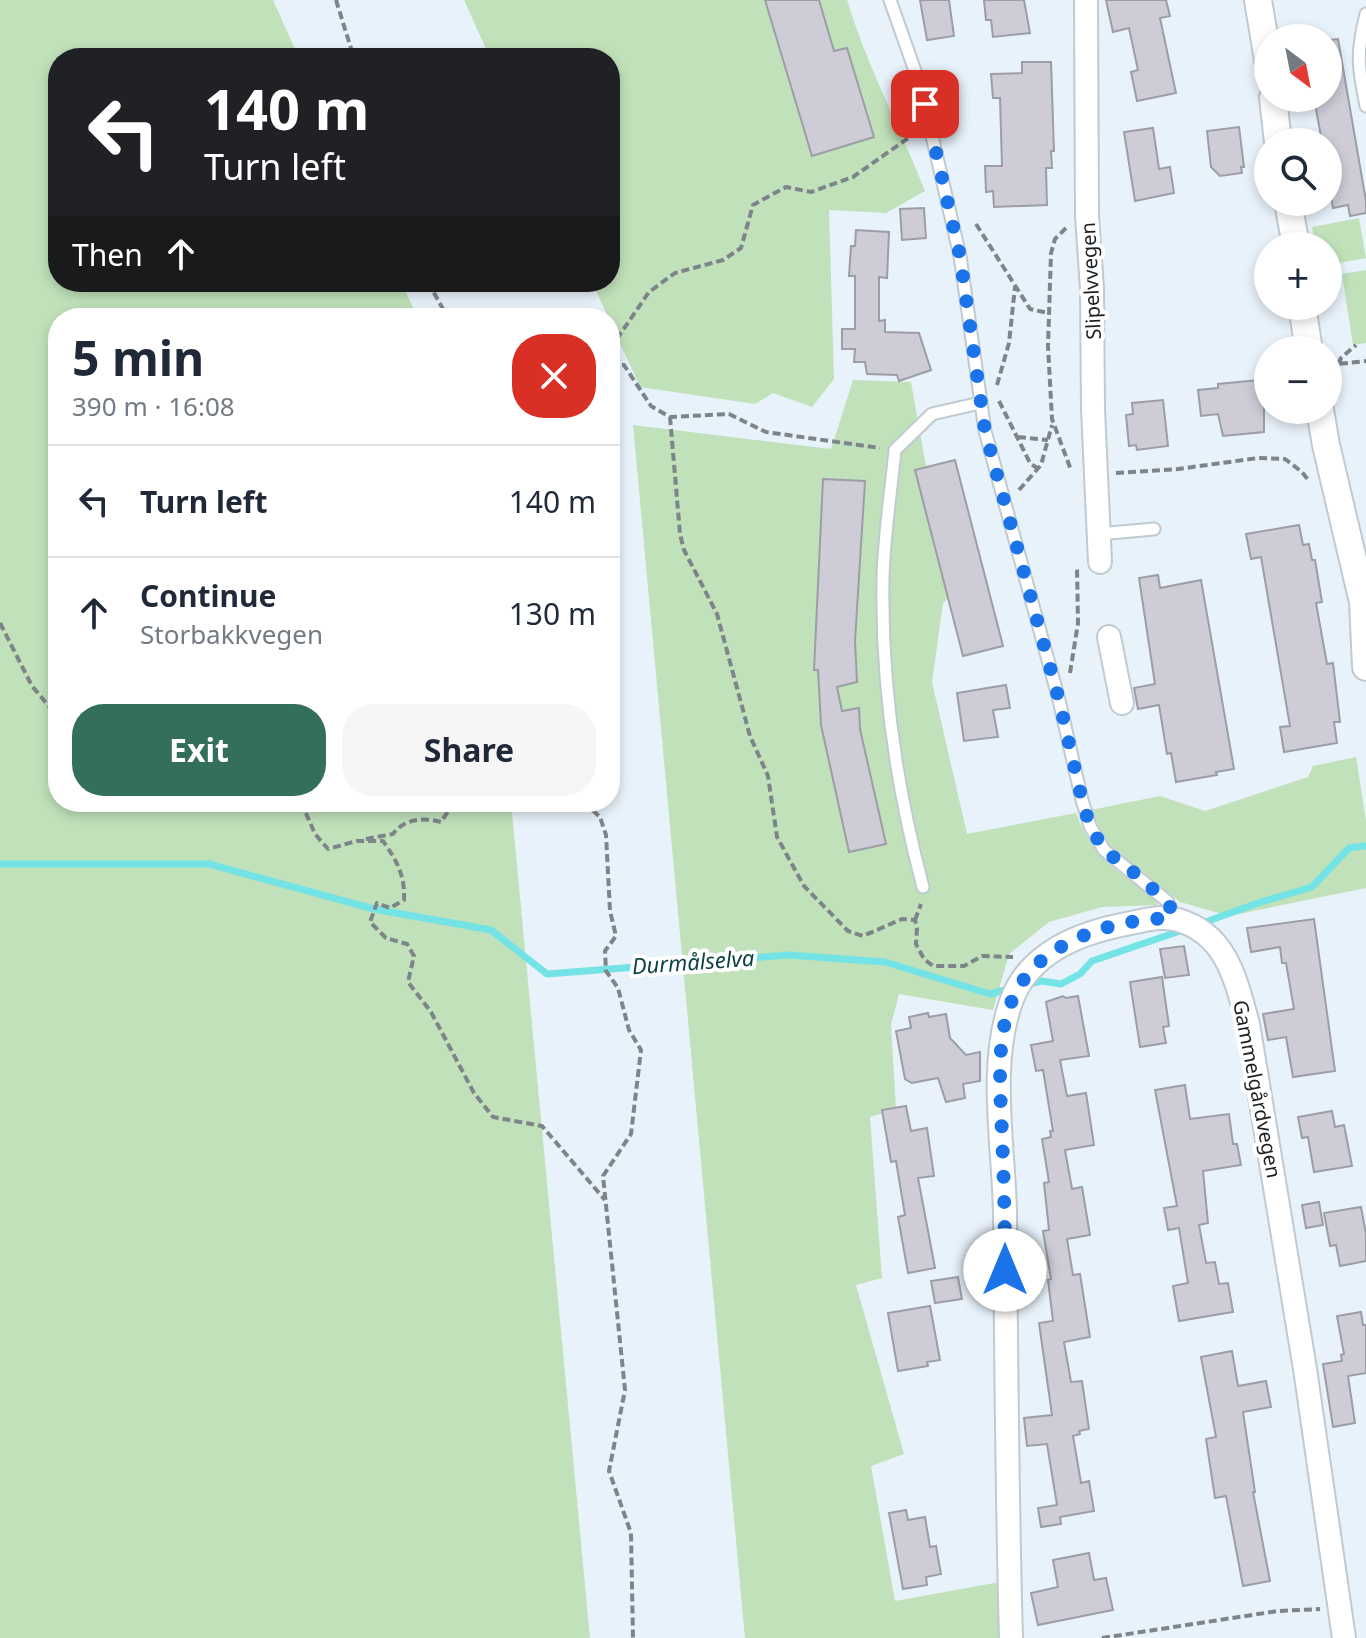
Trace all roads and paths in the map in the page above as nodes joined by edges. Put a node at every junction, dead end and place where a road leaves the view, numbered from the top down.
1 (336, 0) edge
2 (890, 0) edge
3 (1086, 0) edge
4 (1258, 0) edge
5 (1366, 14) edge
6 (1262, 24) edge
7 (351, 48) edge
8 (1366, 106) edge
9 (929, 123) junction
10 (1087, 216) junction
11 (976, 224) dead end
12 (1015, 287) junction
13 (1048, 313) junction
14 (620, 334) edge
15 (1356, 345) dead end
16 (1342, 357) edge
17 (1366, 361) edge
18 (1342, 364) edge
19 (620, 365) edge
20 (980, 403) junction
21 (670, 417) junction
22 (1053, 422) junction
23 (1323, 424) edge
24 (1017, 437) junction
25 (1048, 440) junction
26 (895, 450) junction
27 (1037, 468) junction
28 (1097, 477) junction
29 (1337, 487) junction
30 (1006, 513) junction
31 (1154, 529) dead end
32 (1098, 534) junction
33 (1077, 559) dead end
34 (1100, 562) dead end
35 (0, 623) edge
36 (1109, 637) dead end
37 (1365, 661) edge
38 (1059, 700) junction
39 (1122, 703) dead end
40 (48, 705) edge
41 (305, 812) edge
42 (448, 812) edge
43 (595, 812) edge
44 (357, 841) junction
45 (923, 887) dead end
46 (1171, 918) junction
47 (1032, 967) junction
48 (606, 1201) junction
49 (1338, 1608) junction
50 (633, 1638) edge
51 (1011, 1638) edge
52 (1102, 1638) edge
53 (1344, 1638) edge

1 - 7 path
2 - 9 lane
3 - 10 street, Slipelvvegen
4 - 6 street
5 - 8 lane
9 - 14 path
9 - 20 lane
10 - 13 path
10 - 28 street, Slipelvvegen
11 - 12 path
12 - 13 path
12 - 24 path
13 - 22 path
15 - 16 path
17 - 18 path
19 - 21 path
20 - 26 lane
20 - 30 lane
21 - 26 path
21 - 47 path
22 - 25 path
22 - 28 path
23 - 29 street
24 - 25 path
24 - 27 path
25 - 27 path
26 - 45 lane
27 - 30 path
28 - 29 path
28 - 32 street, Slipelvvegen
29 - 37 street
30 - 38 lane
31 - 32 lane
32 - 34 street, Slipelvvegen
33 - 38 path
35 - 40 path
36 - 39 street
38 - 46 lane
41 - 44 path
42 - 44 path
43 - 48 path
44 - 48 path
46 - 47 street
46 - 49 street, Gammelgårdvegen
47 - 51 street
48 - 50 path
49 - 52 path
49 - 53 street, Gammelgårdvegen

